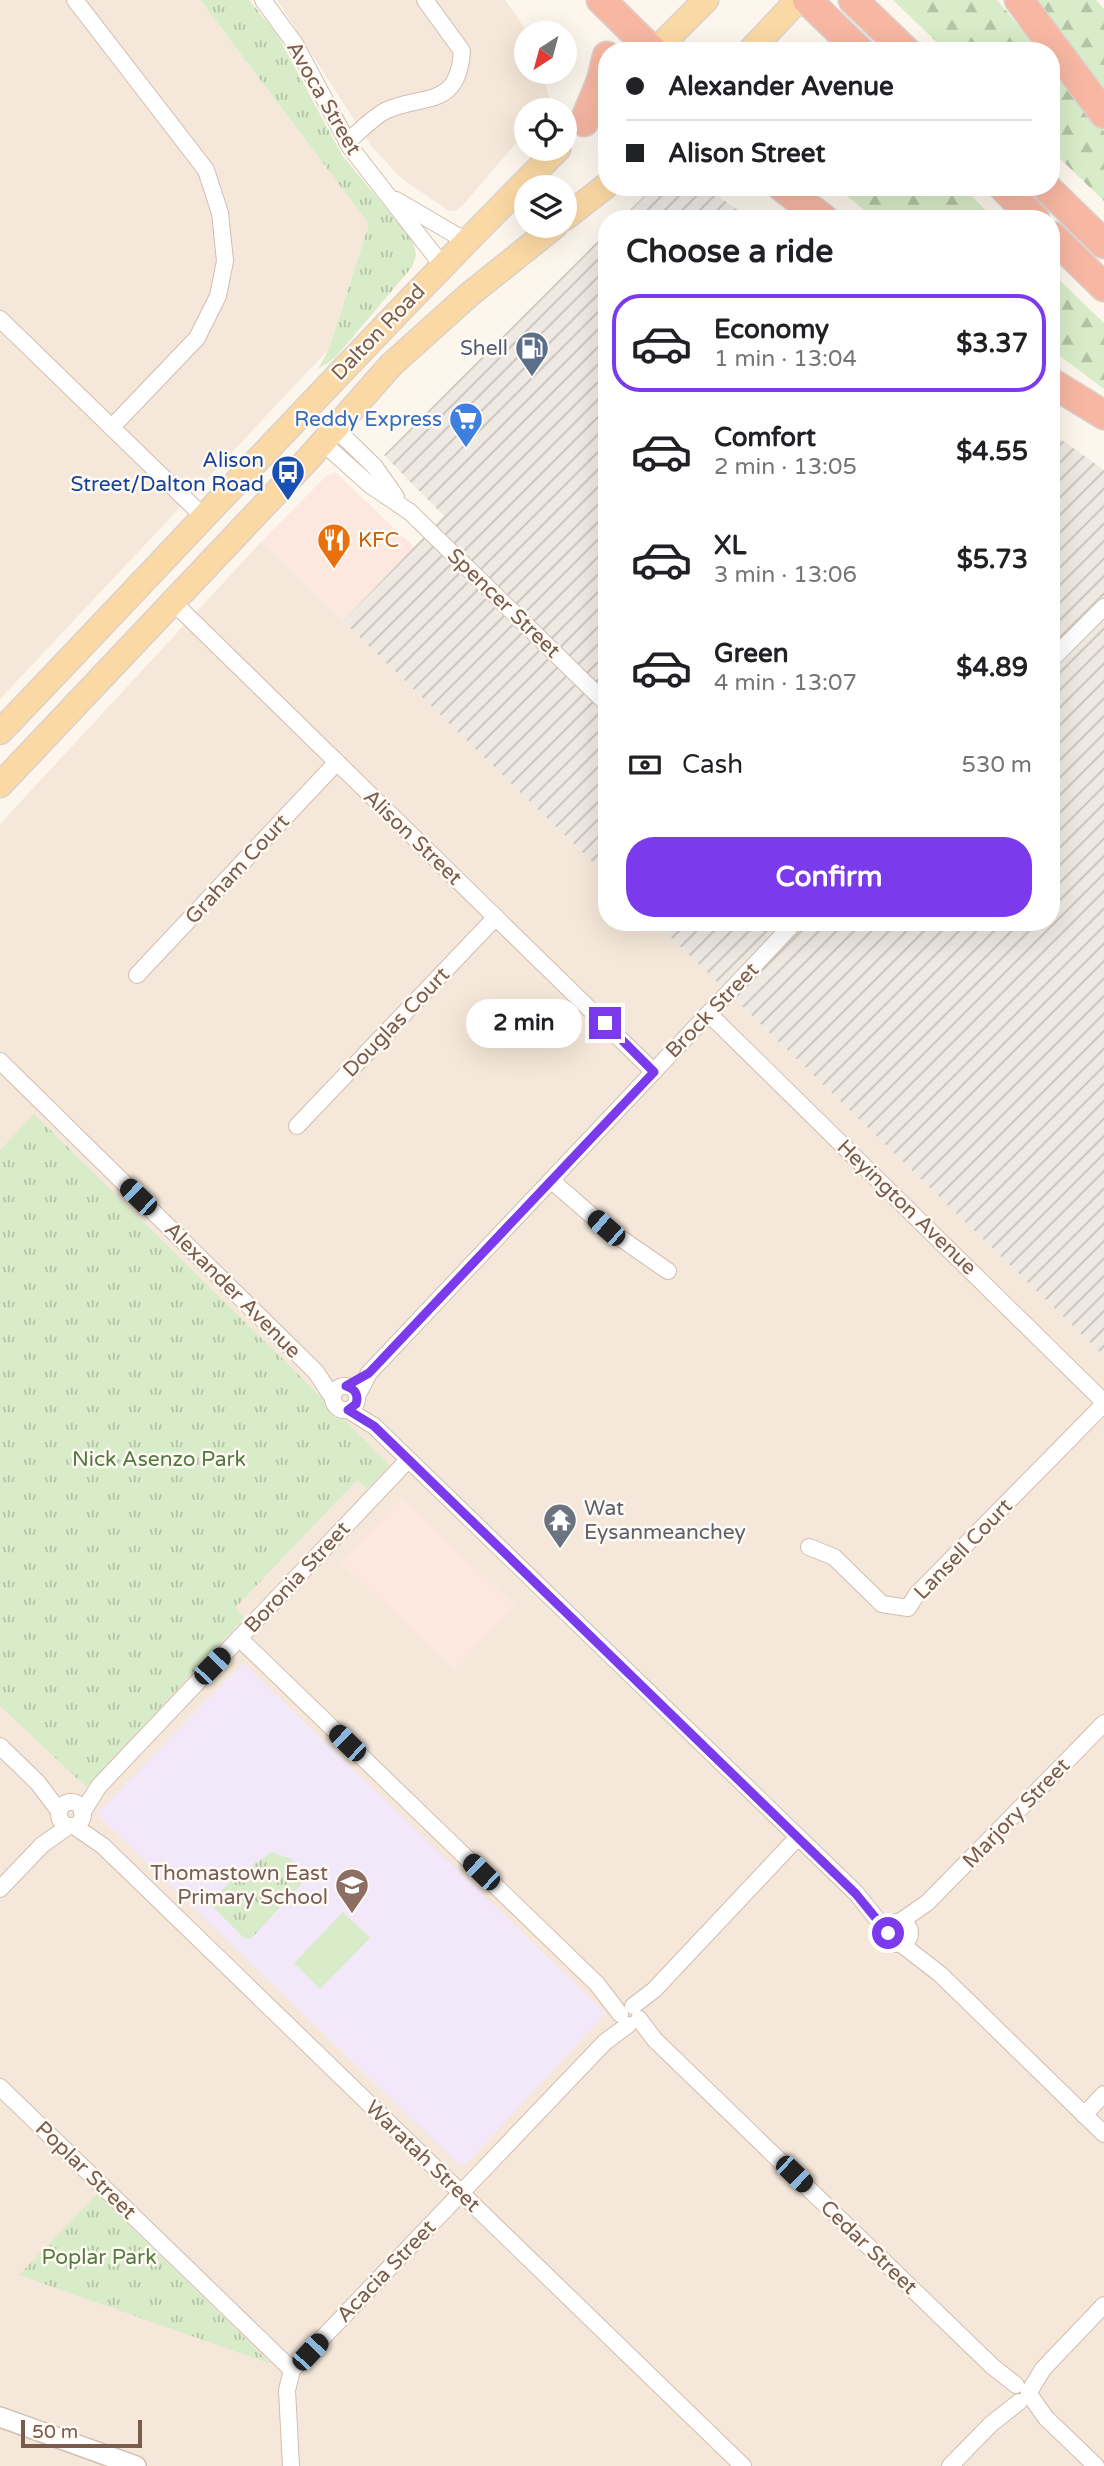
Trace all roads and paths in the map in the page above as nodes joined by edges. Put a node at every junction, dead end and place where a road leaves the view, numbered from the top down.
1 (75, 0) edge
2 (263, 0) edge
3 (425, 0) edge
4 (706, 0) edge
5 (798, 0) edge
6 (807, 0) edge
7 (854, 0) edge
8 (1019, 0) edge
9 (610, 9) edge
10 (609, 42) edge
11 (645, 42) edge
12 (663, 42) edge
13 (758, 42) edge
14 (851, 42) edge
15 (897, 42) edge
16 (1050, 42) edge
17 (1060, 55) edge
18 (598, 87) edge
19 (598, 108) edge
20 (1104, 114) edge
21 (577, 128) edge
22 (577, 130) edge
23 (346, 142) junction
24 (546, 161) edge
25 (598, 192) edge
26 (388, 194) junction
27 (795, 196) edge
28 (1012, 196) edge
29 (1055, 196) edge
30 (577, 209) edge
31 (813, 210) edge
32 (1025, 210) edge
33 (540, 238) edge
34 (466, 241) junction
35 (1060, 244) edge
36 (1104, 244) edge
37 (442, 265) junction
38 (1104, 287) edge
39 (0, 319) edge
40 (1060, 388) edge
41 (304, 412) junction
42 (1104, 415) edge
43 (112, 427) junction
44 (328, 435) junction
45 (205, 518) junction
46 (173, 602) junction
47 (1104, 607) edge
48 (1060, 651) edge
49 (598, 695) edge
50 (0, 732) edge
51 (337, 762) junction
52 (0, 785) edge
53 (496, 917) junction
54 (787, 931) edge
55 (137, 975) dead end
56 (709, 1014) junction
57 (0, 1061) edge
58 (654, 1072) junction
59 (296, 1126) dead end
60 (552, 1181) junction
61 (668, 1271) dead end
62 (347, 1396) junction
63 (1104, 1403) edge
64 (408, 1460) junction
65 (809, 1547) dead end
66 (239, 1638) junction
67 (1104, 1723) edge
68 (0, 1746) edge
69 (71, 1814) junction
70 (799, 1838) junction
71 (0, 1889) edge
72 (901, 1930) junction
73 (630, 2015) junction
74 (0, 2087) edge
75 (1104, 2094) edge
76 (1084, 2115) junction
77 (1104, 2134) edge
78 (461, 2193) junction
79 (1104, 2305) edge
80 (292, 2370) junction
81 (1020, 2393) junction
82 (0, 2417) edge
83 (136, 2466) edge
84 (291, 2466) edge
85 (743, 2466) edge
86 (950, 2466) edge
87 (1096, 2466) edge

1 - 43 street
2 - 23 street, Avoca Street
3 - 23 street
4 - 12 main road
5 - 13 main road
6 - 14 highway
7 - 15 highway
8 - 16 highway
9 - 10 highway
9 - 11 highway
17 - 20 highway
18 - 21 highway
19 - 22 main road
23 - 26 street, Avoca Street
24 - 34 main road, Dalton Road
25 - 30 main road
26 - 34 street, Avoca Street
26 - 37 street, Avoca Street
27 - 31 highway
28 - 32 highway
29 - 36 highway
33 - 44 main road, Dalton Road
34 - 37 main road, Dalton Road
35 - 38 highway
37 - 41 main road, Dalton Road
39 - 43 street
40 - 42 highway
41 - 44 main road, Spencer Street
41 - 45 main road, Dalton Road
43 - 45 street
44 - 46 main road, Dalton Road
44 - 49 street, Spencer Street
45 - 50 main road, Dalton Road
46 - 51 street, Alison Street
46 - 52 main road, Dalton Road
47 - 48 street
51 - 53 street, Alison Street
51 - 55 street, Graham Court
53 - 58 street, Alison Street
53 - 59 street, Douglas Court
54 - 56 street, Brock Street
56 - 58 street, Brock Street
56 - 63 street, Heyington Avenue
57 - 62 street, Alexander Avenue
58 - 60 street, Brock Street
60 - 61 street
60 - 62 street, Brock Street
62 - 64 street, Alexander Avenue
63 - 65 street, Lansell Court
64 - 66 street, Boronia Street
64 - 70 street, Alexander Avenue
66 - 69 street, Boronia Street
66 - 73 street, Cedar Street
67 - 72 street, Marjory Street
68 - 69 street, Waratah Street
69 - 71 street, Boronia Street
69 - 78 street, Waratah Street
70 - 72 street, Alexander Avenue
70 - 73 street, Acacia Street
72 - 76 street, Alexander Avenue
73 - 78 street, Acacia Street
73 - 81 street, Cedar Street
74 - 80 street, Poplar Street
75 - 76 street
76 - 77 street, Alexander Avenue
78 - 80 street, Acacia Street
78 - 85 street, Waratah Street
79 - 81 street
80 - 84 street
81 - 86 street
81 - 87 street, Cedar Street
82 - 83 street

